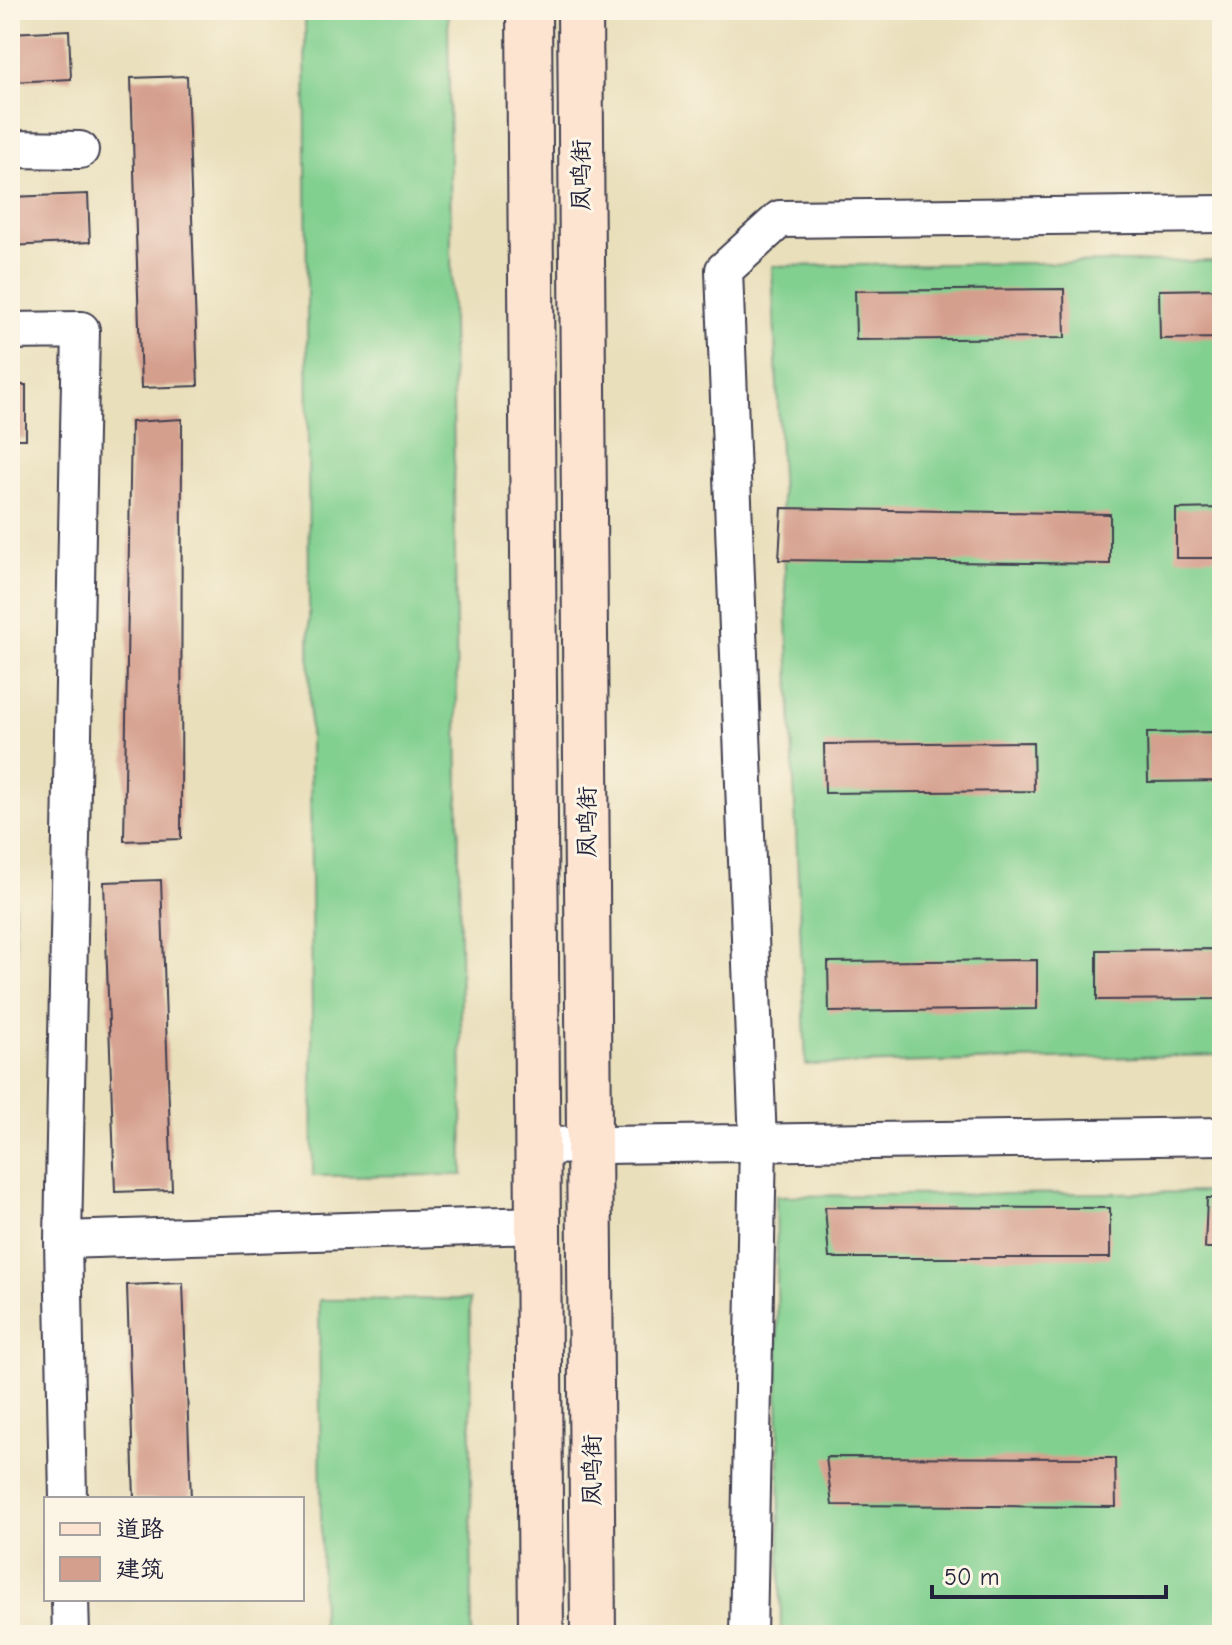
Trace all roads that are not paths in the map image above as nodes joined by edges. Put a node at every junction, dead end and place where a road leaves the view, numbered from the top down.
1 (529, 10) edge
2 (580, 10) edge
3 (10, 149) edge
4 (80, 150) dead end
5 (1222, 214) edge
6 (10, 331) edge
7 (1222, 1136) edge
8 (758, 1143) junction
9 (589, 1145) junction
10 (538, 1146) junction
11 (538, 1225) junction
12 (63, 1240) junction
13 (68, 1497) edge
14 (70, 1601) edge
15 (71, 1635) edge
16 (541, 1635) edge
17 (593, 1635) edge
18 (748, 1635) edge

1 - 10 main road, 凤鸣街
2 - 9 main road, 凤鸣街
3 - 4 street
5 - 8 street
6 - 12 street
7 - 8 street
8 - 9 street
8 - 18 street
9 - 10 street
9 - 17 main road, 凤鸣街
10 - 11 main road, 凤鸣街
11 - 12 street
11 - 16 main road, 凤鸣街
12 - 13 street
14 - 15 street

